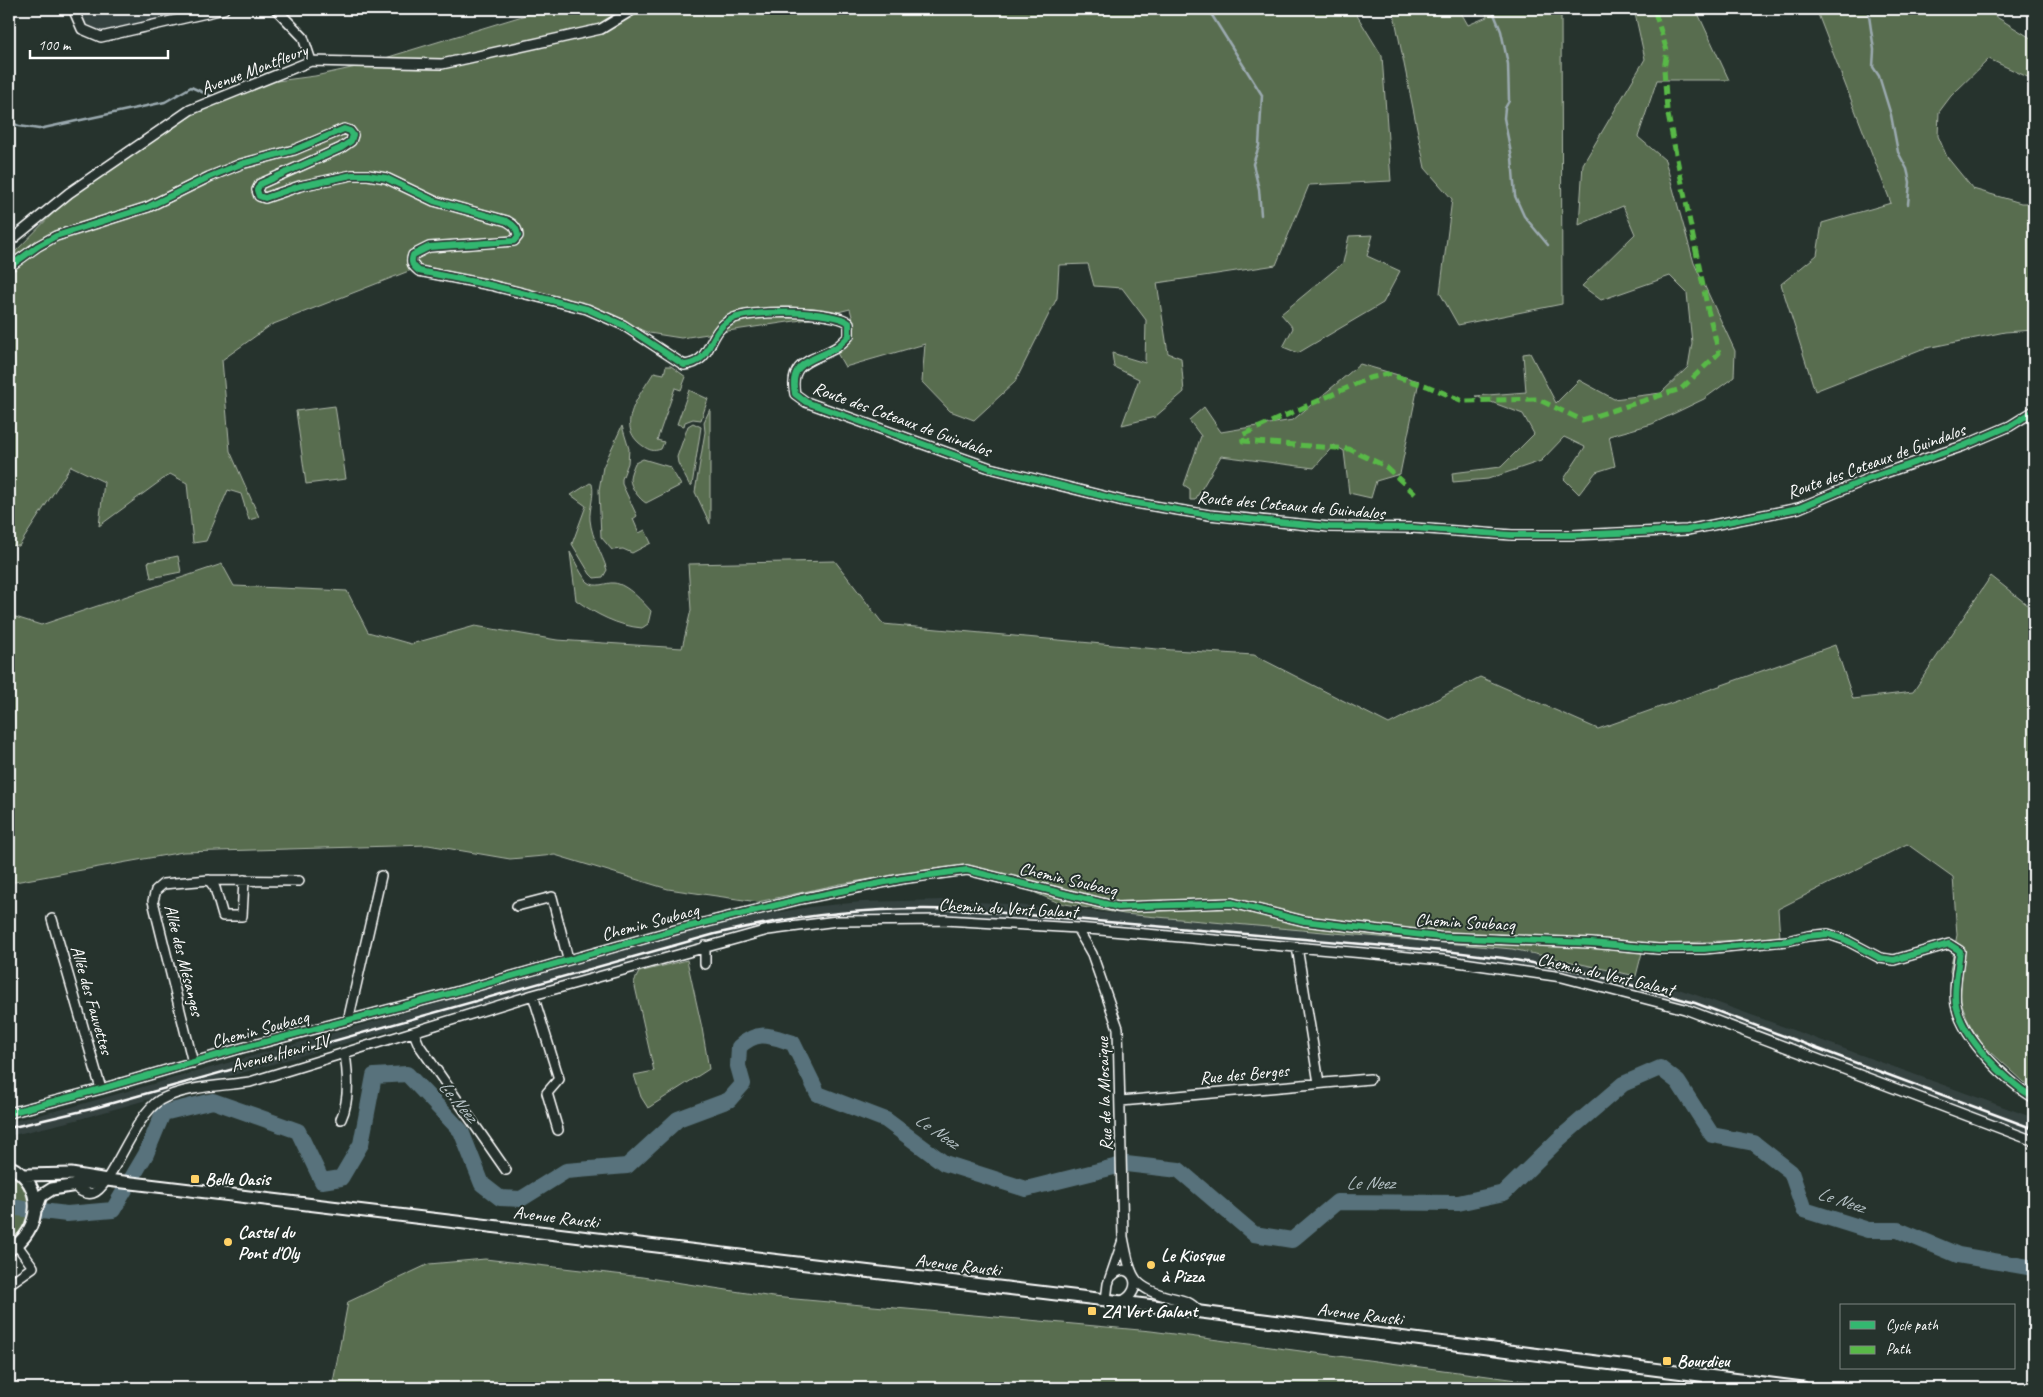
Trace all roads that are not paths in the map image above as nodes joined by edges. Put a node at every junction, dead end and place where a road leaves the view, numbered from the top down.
1 (75, 9) edge
2 (224, 9) edge
3 (276, 9) edge
4 (634, 9) edge
5 (311, 61) junction
6 (9, 242) edge
7 (9, 267) edge
8 (2034, 411) edge
9 (381, 876) dead end
10 (209, 880) junction
11 (244, 880) junction
12 (299, 881) dead end
13 (517, 906) dead end
14 (52, 919) dead end
15 (1077, 928) junction
16 (705, 946) junction
17 (1297, 948) junction
18 (568, 960) junction
19 (705, 964) dead end
20 (533, 995) junction
21 (348, 1020) junction
22 (414, 1033) junction
23 (345, 1054) junction
24 (192, 1063) junction
25 (1370, 1079) dead end
26 (1319, 1083) junction
27 (101, 1089) junction
28 (2034, 1098) edge
29 (1120, 1101) junction
30 (9, 1113) edge
31 (341, 1119) dead end
32 (558, 1130) dead end
33 (2034, 1141) edge
34 (9, 1166) edge
35 (506, 1170) dead end
36 (27, 1179) junction
37 (113, 1181) junction
38 (35, 1214) junction
39 (1123, 1237) junction
40 (13, 1247) edge
41 (1112, 1276) junction
42 (1135, 1279) junction
43 (9, 1284) edge
44 (1106, 1300) junction
45 (1120, 1302) junction
46 (1200, 1312) junction
47 (1708, 1376) junction
48 (1707, 1388) edge
49 (1804, 1388) edge

1 - 2 street
3 - 5 street
4 - 5 street, Avenue Montfleury
5 - 6 street, Avenue Montfleury
7 - 8 street, Route des Coteaux de Guindalos
9 - 21 street
10 - 11 street, Allée des Mésanges
10 - 11 street
10 - 24 street, Allée des Mésanges
11 - 12 street, Allée des Mésanges
13 - 18 street
14 - 27 street, Allée des Fauvettes
15 - 16 street, Chemin du Vert Galant
15 - 17 street, Chemin du Vert Galant
15 - 29 street, Rue de la Mosaïque
16 - 19 street
16 - 20 street, Chemin du Vert Galant
17 - 26 street
17 - 33 street, Chemin du Vert Galant
18 - 21 street, Chemin Soubacq
18 - 28 street, Chemin Soubacq
20 - 22 street, Chemin du Vert Galant
20 - 32 street
21 - 24 street, Chemin Soubacq
22 - 23 street, Avenue Henri IV
22 - 35 street
23 - 31 street
23 - 37 street, Avenue Henri IV
24 - 27 street, Chemin Soubacq
25 - 26 street, Rue des Berges
26 - 29 street, Rue des Berges
27 - 30 street, Chemin Soubacq
29 - 39 street, Rue de la Mosaïque
34 - 36 main road
36 - 37 main road, Avenue Rauski
36 - 38 main road
37 - 38 main road, Avenue Rauski
37 - 44 main road, Avenue Rauski
38 - 40 main road
39 - 41 street, Rue de la Mosaïque
39 - 42 street, Rue de la Mosaïque
40 - 43 street
41 - 42 street
41 - 44 street, Rue de la Mosaïque
42 - 45 street
42 - 46 street
44 - 45 main road, Avenue Rauski
45 - 46 main road, Avenue Rauski
46 - 47 main road, Avenue Rauski
47 - 48 street
47 - 49 main road, Avenue Rauski

